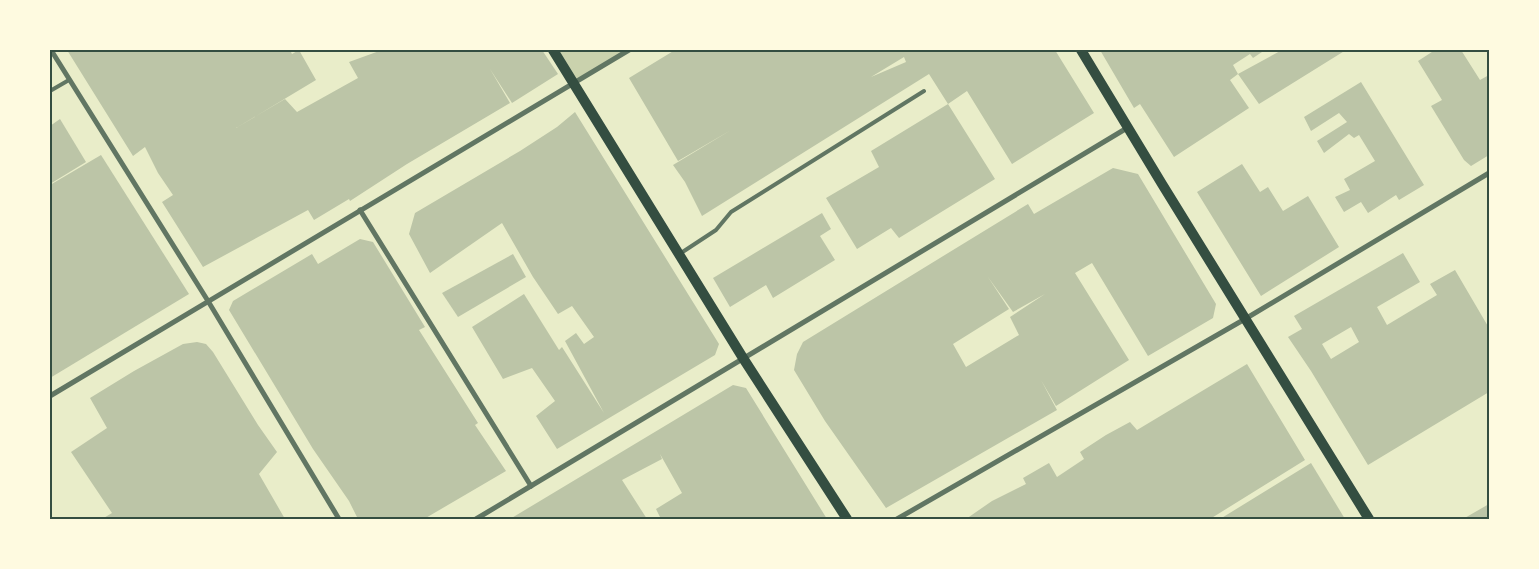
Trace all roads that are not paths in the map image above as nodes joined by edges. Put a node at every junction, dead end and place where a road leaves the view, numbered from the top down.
1 (51, 50) edge
2 (553, 50) edge
3 (629, 50) edge
4 (1081, 50) edge
5 (69, 80) junction
6 (573, 83) junction
7 (50, 90) edge
8 (924, 91) dead end
9 (1127, 128) junction
10 (1489, 173) edge
11 (360, 210) junction
12 (679, 255) junction
13 (208, 301) junction
14 (1245, 319) junction
15 (743, 358) junction
16 (50, 396) edge
17 (531, 486) junction
18 (339, 519) edge
19 (476, 519) edge
20 (847, 519) edge
21 (897, 519) edge
22 (1369, 519) edge

1 - 5 street
2 - 6 main road
3 - 6 street
4 - 9 main road
5 - 7 lane
5 - 13 street
6 - 11 street
6 - 12 main road
8 - 12 lane
9 - 14 main road
9 - 15 street
10 - 14 street
11 - 13 street
11 - 17 street
12 - 15 main road
13 - 16 street
13 - 18 street
14 - 21 street
14 - 22 main road
15 - 17 street
15 - 20 main road
17 - 19 street

